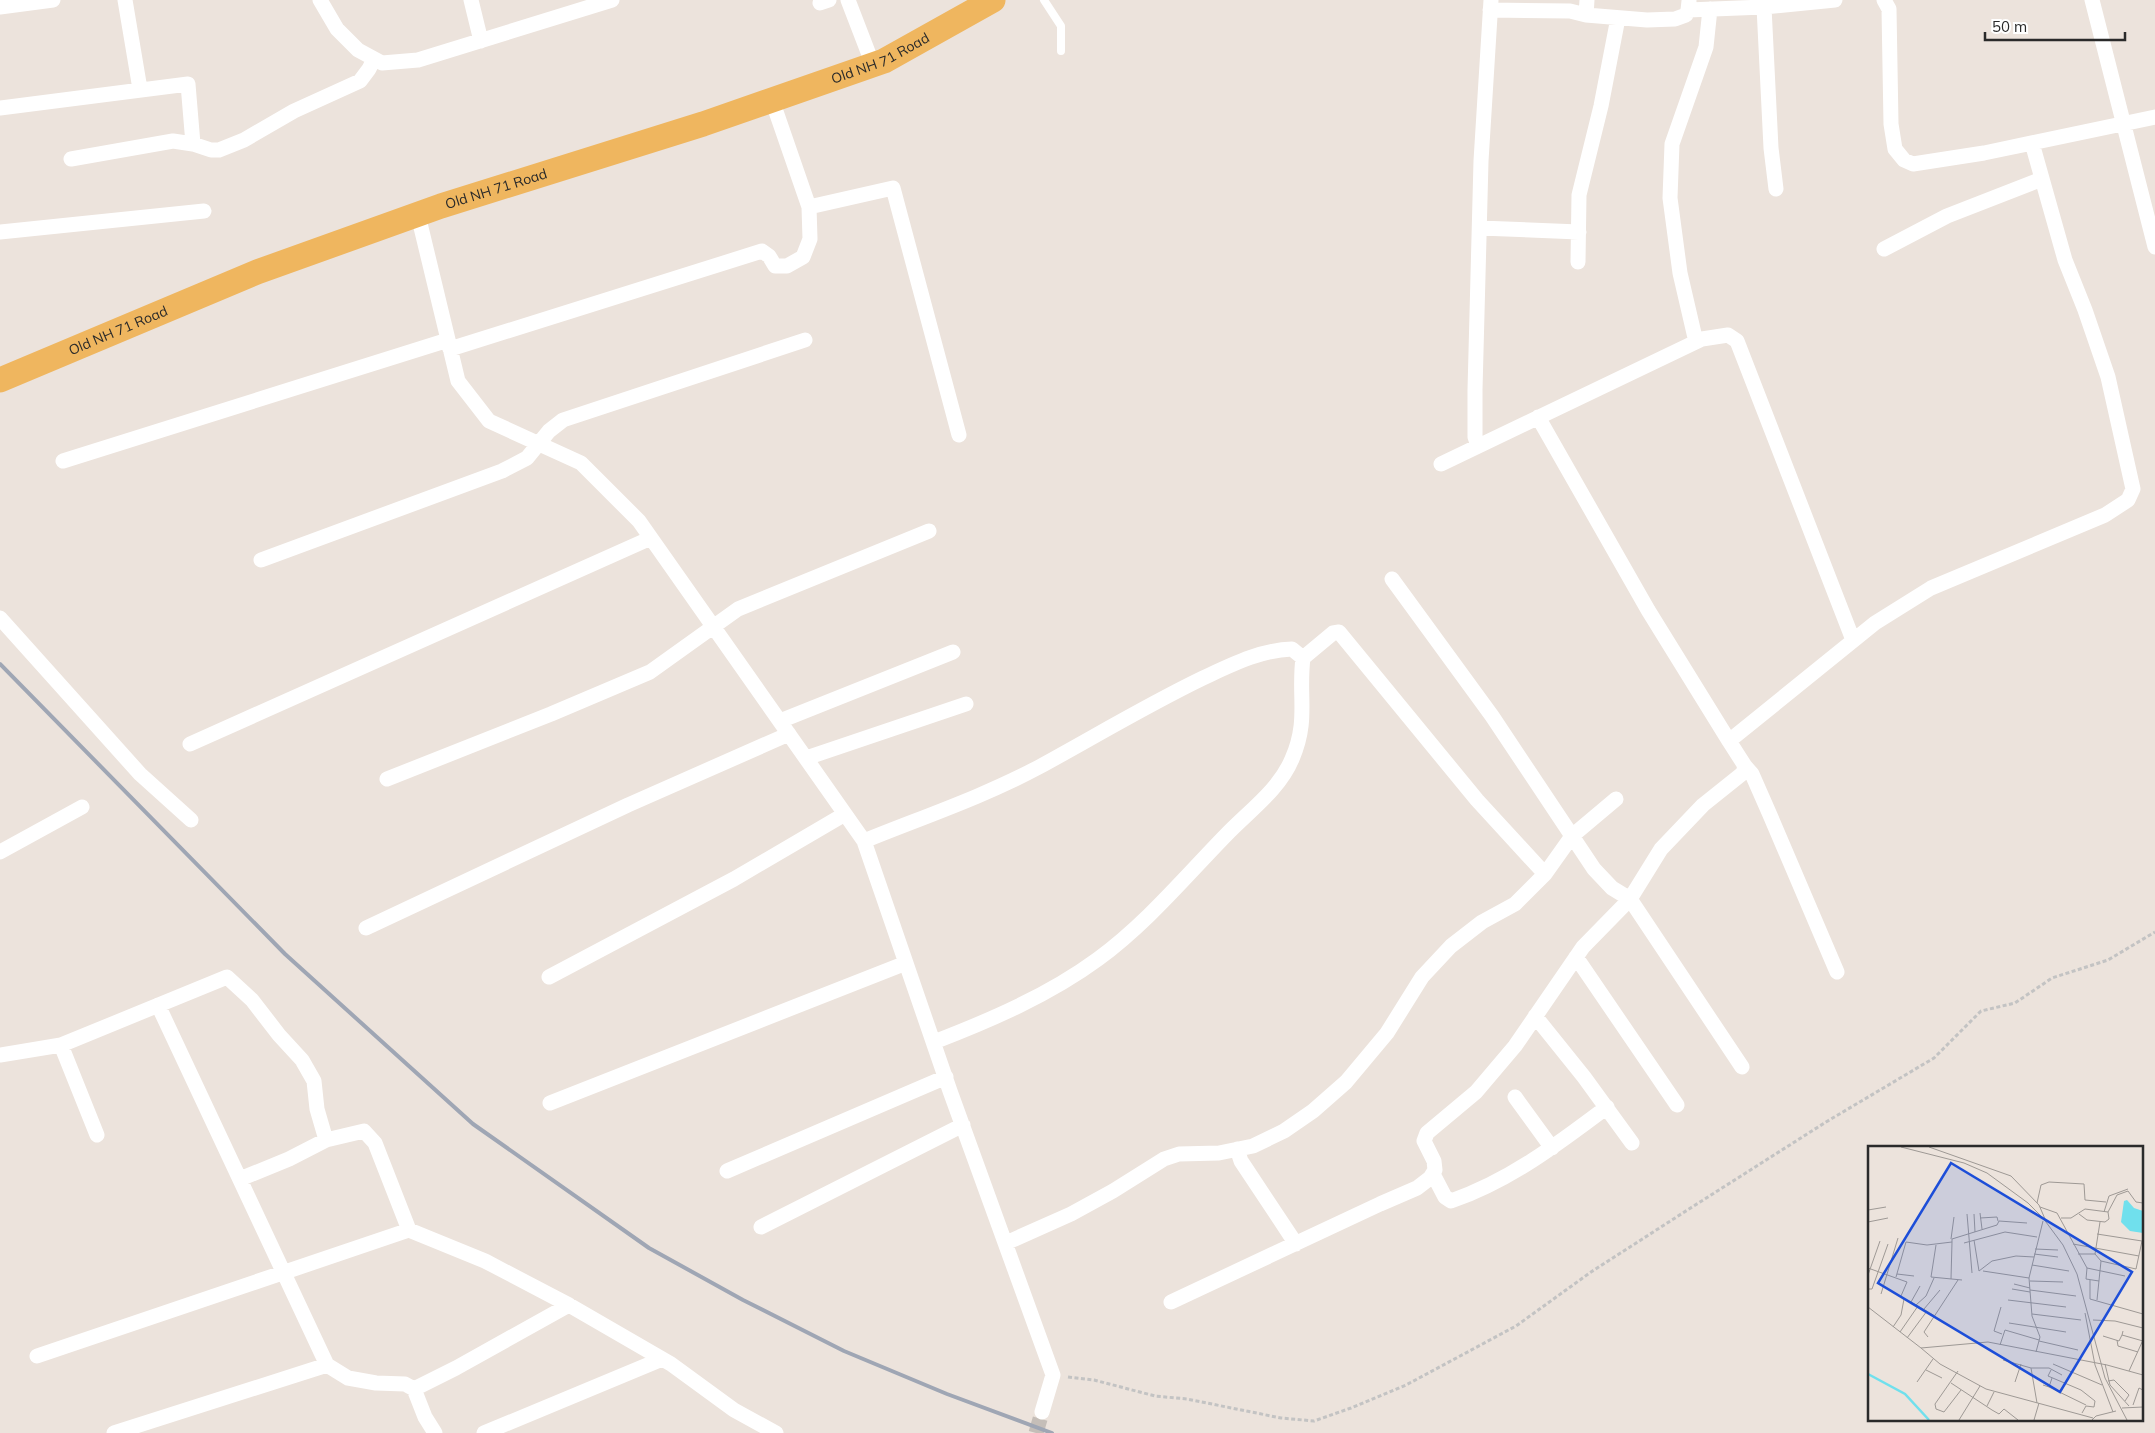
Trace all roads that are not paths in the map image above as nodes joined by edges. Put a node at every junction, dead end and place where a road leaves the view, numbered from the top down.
1 (53, 0) edge
2 (125, 0) edge
3 (320, 0) edge
4 (471, 0) edge
5 (612, 0) edge
6 (848, 0) edge
7 (993, 0) edge
8 (1044, 0) edge
9 (1835, 0) edge
10 (1884, 0) edge
11 (2092, 0) edge
12 (1490, 5) edge
13 (1688, 5) edge
14 (1764, 7) junction
15 (0, 8) edge
16 (1587, 8) edge
17 (1710, 9) junction
18 (1618, 18) junction
19 (480, 41) junction
20 (1061, 51) dead end
21 (374, 59) junction
22 (873, 65) junction
23 (140, 89) junction
24 (772, 100) junction
25 (0, 108) edge
26 (2155, 117) edge
27 (2124, 123) junction
28 (2032, 143) junction
29 (193, 144) junction
30 (71, 159) dead end
31 (2042, 179) junction
32 (1776, 189) dead end
33 (809, 207) junction
34 (204, 211) dead end
35 (418, 215) junction
36 (1480, 228) junction
37 (0, 232) edge
38 (1579, 232) junction
39 (2155, 247) edge
40 (1884, 249) dead end
41 (1578, 262) dead end
42 (805, 340) dead end
43 (1696, 342) junction
44 (449, 344) junction
45 (0, 380) edge
46 (1538, 417) junction
47 (959, 435) dead end
48 (538, 443) junction
49 (1478, 446) junction
50 (63, 461) dead end
51 (1441, 464) dead end
52 (929, 531) dead end
53 (650, 538) junction
54 (261, 560) dead end
55 (1392, 579) dead end
56 (0, 618) edge
57 (713, 626) junction
58 (1853, 640) junction
59 (953, 652) dead end
60 (1303, 658) junction
61 (966, 704) dead end
62 (780, 721) junction
63 (789, 734) junction
64 (1729, 741) junction
65 (190, 744) dead end
66 (806, 758) junction
67 (1745, 766) junction
68 (387, 778) dead end
69 (1616, 799) dead end
70 (82, 807) dead end
71 (845, 814) junction
72 (192, 820) dead end
73 (1572, 836) junction
74 (864, 841) junction
75 (0, 852) edge
76 (1545, 874) junction
77 (1630, 899) junction
78 (366, 928) dead end
79 (1576, 957) junction
80 (906, 963) junction
81 (1837, 972) dead end
82 (549, 977) dead end
83 (158, 1005) junction
84 (1535, 1016) junction
85 (934, 1042) junction
86 (61, 1045) junction
87 (0, 1055) edge
88 (1742, 1067) dead end
89 (946, 1077) junction
90 (1515, 1097) dead end
91 (550, 1103) dead end
92 (1677, 1105) dead end
93 (1607, 1107) junction
94 (963, 1125) junction
95 (98, 1135) dead end
96 (326, 1140) junction
97 (1632, 1143) dead end
98 (1552, 1148) junction
99 (1237, 1149) junction
100 (727, 1171) dead end
101 (1433, 1174) junction
102 (240, 1179) junction
103 (761, 1227) dead end
104 (409, 1230) junction
105 (1006, 1243) junction
106 (1296, 1244) junction
107 (286, 1273) junction
108 (1171, 1302) dead end
109 (569, 1305) junction
110 (37, 1356) dead end
111 (662, 1359) junction
112 (328, 1364) junction
113 (414, 1389) junction
114 (1042, 1412) tunnel mouth
115 (114, 1433) edge
116 (435, 1433) edge
117 (484, 1433) edge
118 (776, 1433) edge

1 - 15 street
2 - 23 street
3 - 21 street
4 - 19 street
5 - 19 street
6 - 22 street
7 - 22 main road, Old NH 71 Road
8 - 20 lane
9 - 14 street
10 - 28 street
11 - 27 street
12 - 16 street
12 - 36 street
13 - 17 street
13 - 18 street
14 - 17 street
14 - 32 street
16 - 18 street
17 - 43 street
18 - 38 street
19 - 21 street
21 - 29 street
22 - 24 main road, Old NH 71 Road
23 - 25 street
23 - 29 street
24 - 33 street
24 - 35 main road, Old NH 71 Road
26 - 27 street
27 - 28 street
27 - 39 street
28 - 31 street
29 - 30 street
31 - 40 street
31 - 58 street
33 - 44 street
33 - 47 street
34 - 37 street
35 - 44 street
35 - 45 main road, Old NH 71 Road
36 - 38 street
36 - 49 street
38 - 41 street
42 - 48 street
43 - 46 street
43 - 58 street
44 - 48 street
44 - 50 street
46 - 49 street
46 - 64 street
48 - 53 street
48 - 54 street
49 - 51 street
52 - 57 street
53 - 57 street
53 - 65 street
55 - 73 street
56 - 72 street
57 - 62 street
57 - 68 street
58 - 64 street
59 - 62 street
60 - 74 street
60 - 76 street
60 - 85 street
61 - 66 street
62 - 63 street
63 - 66 street
63 - 78 street
64 - 67 street
66 - 71 street
67 - 77 street
67 - 81 street
69 - 73 street
70 - 75 street
71 - 74 street
71 - 82 street
73 - 76 street
73 - 77 street
74 - 80 street
76 - 99 street
77 - 79 street
77 - 88 street
79 - 84 street
79 - 92 street
80 - 85 street
80 - 91 street
83 - 86 street
83 - 96 street
83 - 102 street
84 - 93 street
84 - 101 street
85 - 89 street
86 - 87 street
86 - 95 street
89 - 94 street
89 - 100 street
90 - 98 street
93 - 97 street
93 - 98 street
94 - 103 street
94 - 105 street
96 - 102 street
96 - 104 street
98 - 101 street
99 - 105 street
99 - 106 street
101 - 106 street
102 - 107 street
104 - 107 street
104 - 109 street
105 - 114 street
106 - 108 street
107 - 110 street
107 - 112 street
109 - 111 street
109 - 113 street
111 - 117 street
111 - 118 street
112 - 113 street
112 - 115 street
113 - 116 street

